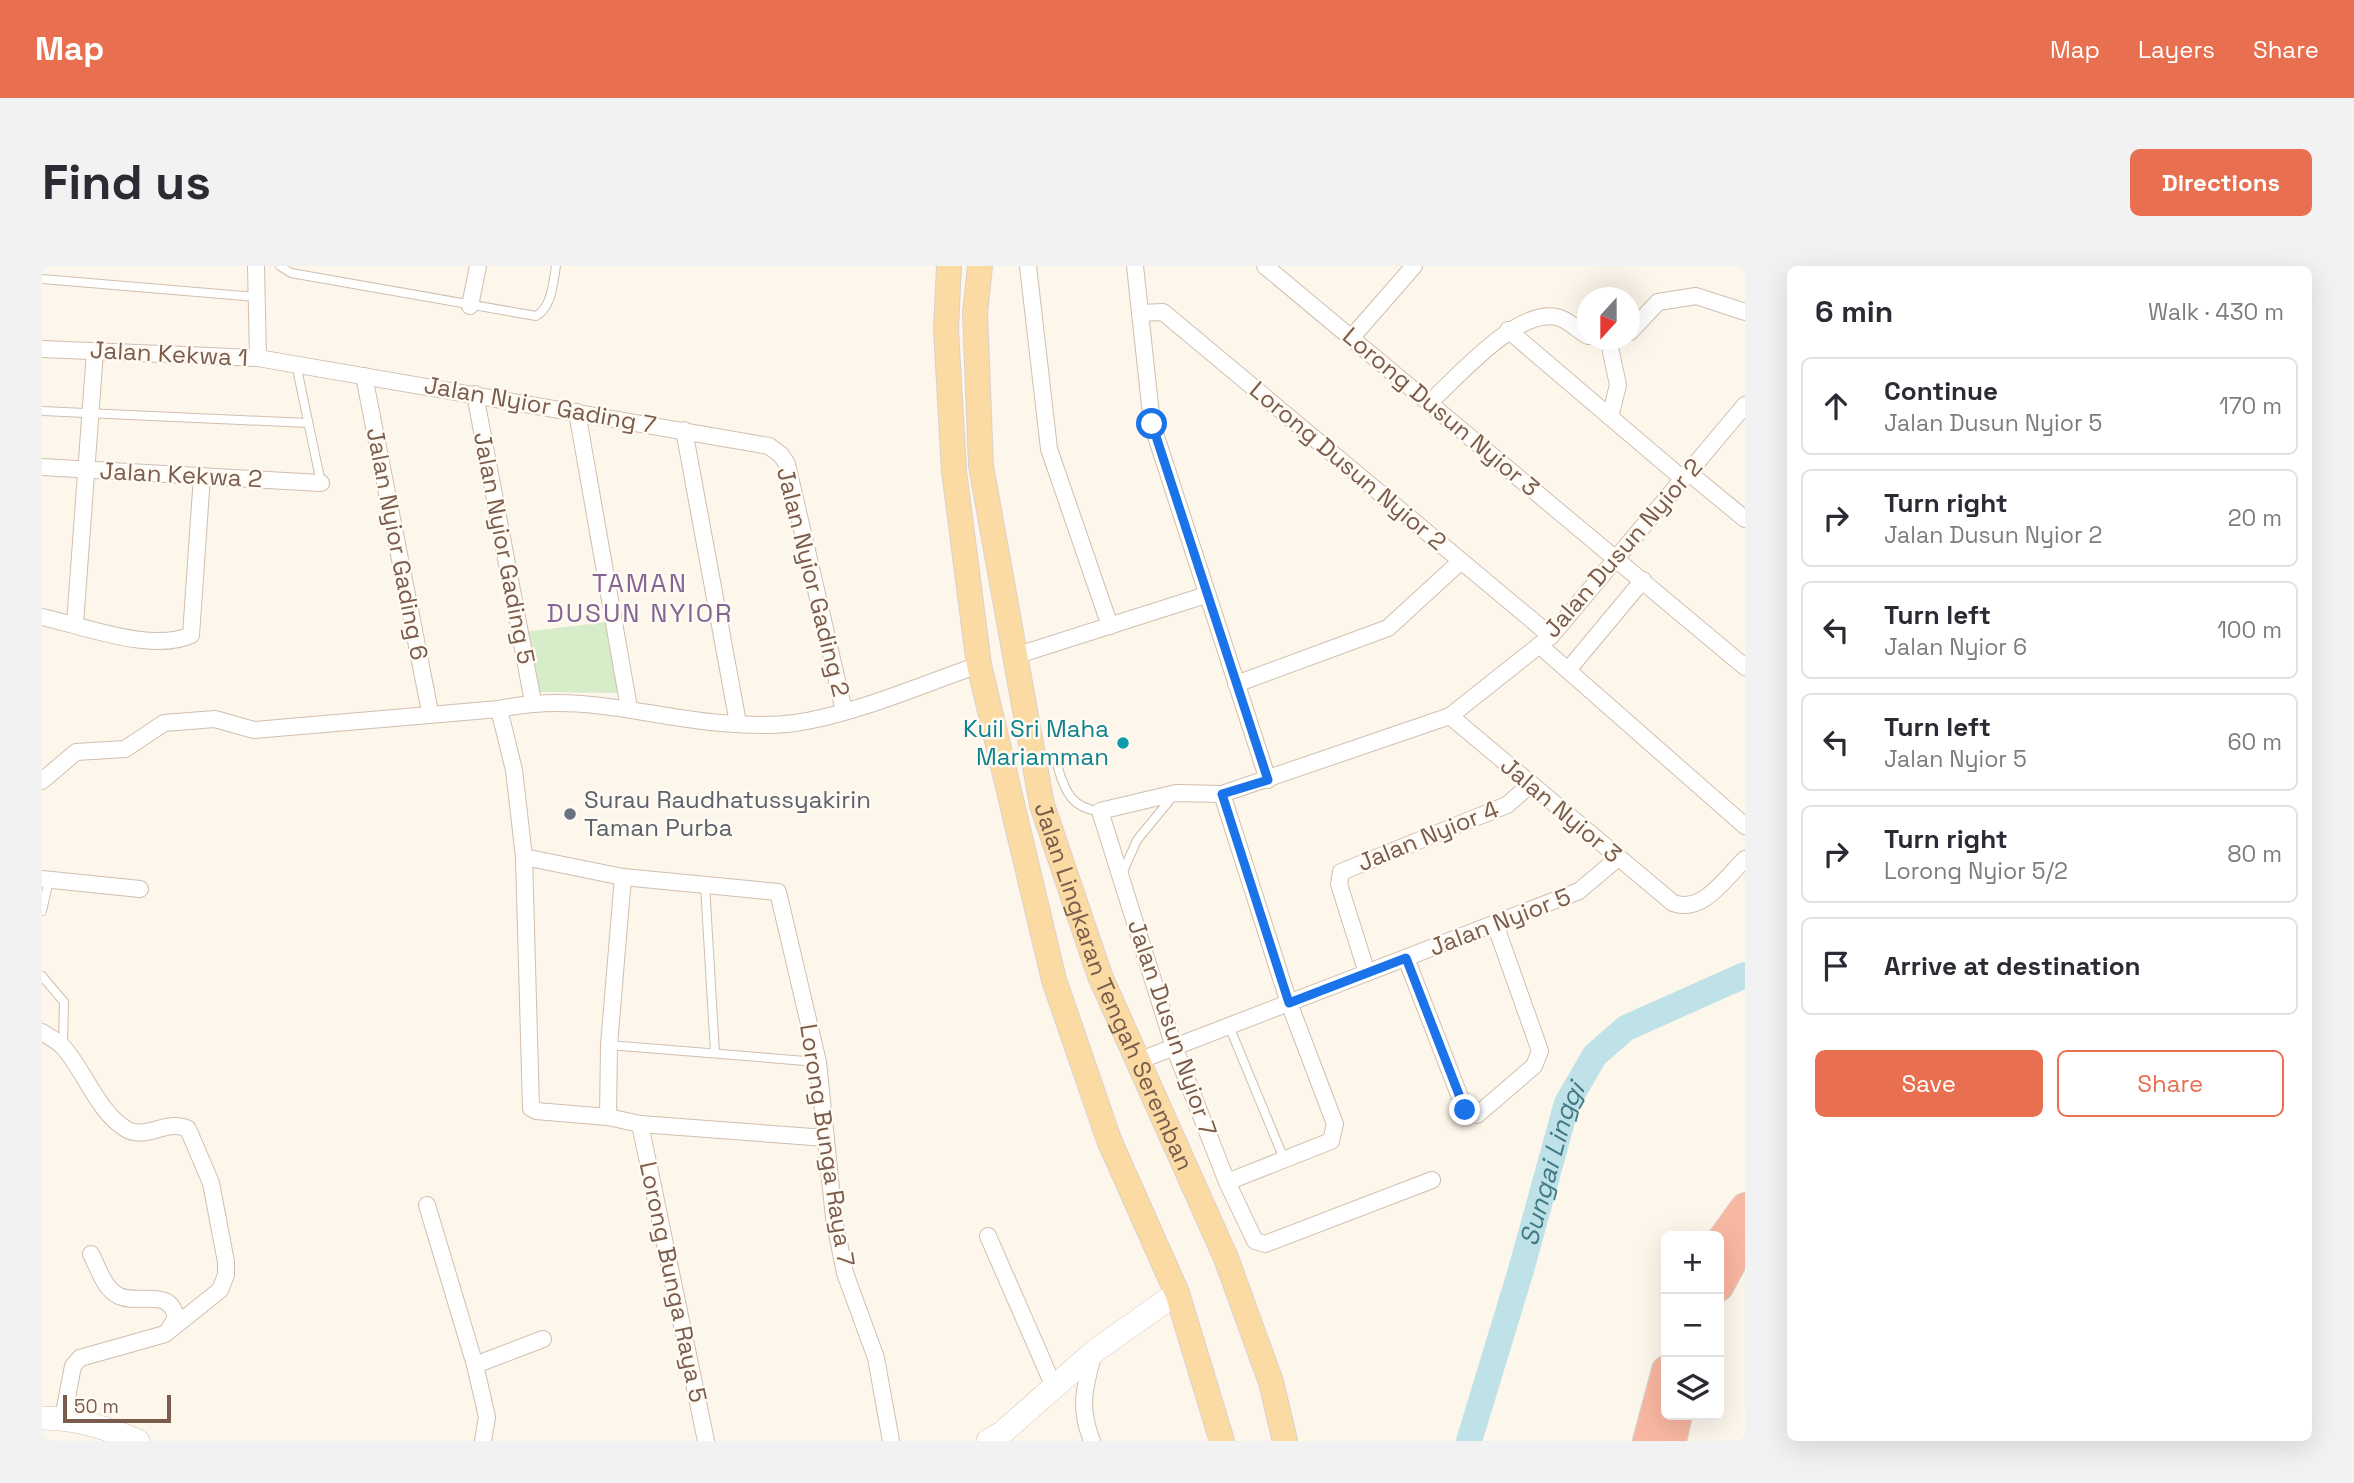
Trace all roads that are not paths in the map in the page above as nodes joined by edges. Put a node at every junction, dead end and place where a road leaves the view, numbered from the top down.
1 (256, 266) edge
2 (281, 266) edge
3 (478, 266) edge
4 (556, 266) edge
5 (949, 266) edge
6 (980, 266) edge
7 (1028, 266) edge
8 (1135, 266) edge
9 (1265, 266) edge
10 (1415, 266) edge
11 (42, 279) edge
12 (257, 297) junction
13 (470, 306) junction
14 (1140, 313) junction
15 (1745, 313) edge
16 (1640, 321) edge
17 (1577, 329) edge
18 (1508, 330) junction
19 (1352, 337) junction
20 (42, 349) edge
21 (1608, 350) edge
22 (95, 351) junction
23 (1611, 352) joint
24 (258, 358) junction
25 (296, 365) junction
26 (364, 376) junction
27 (475, 394) junction
28 (1430, 402) junction
29 (1745, 405) edge
30 (42, 411) edge
31 (577, 412) junction
32 (91, 414) junction
33 (1610, 417) junction
34 (309, 423) junction
35 (684, 430) junction
36 (781, 454) joint
37 (42, 467) edge
38 (88, 470) junction
39 (202, 476) junction
40 (1686, 476) junction
41 (321, 483) joint
42 (1745, 519) edge
43 (1617, 558) junction
44 (1461, 561) junction
45 (1643, 580) junction
46 (1206, 595) junction
47 (42, 617) edge
48 (75, 625) junction
49 (1110, 626) junction
50 (1545, 640) junction
51 (1015, 656) junction
52 (979, 665) junction
53 (1745, 667) edge
54 (1568, 670) junction
55 (1236, 684) junction
56 (533, 702) junction
57 (629, 708) junction
58 (499, 709) junction
59 (844, 711) junction
60 (430, 712) junction
61 (1450, 716) junction
62 (738, 723) junction
63 (1058, 768) dead end
64 (1268, 780) junction
65 (42, 781) edge
66 (1531, 784) junction
67 (1176, 793) junction
68 (1222, 794) junction
69 (1100, 811) junction
70 (1745, 826) edge
71 (524, 857) junction
72 (1618, 858) junction
73 (1745, 859) edge
74 (623, 877) junction
75 (1120, 877) junction
76 (46, 879) edge
77 (705, 885) junction
78 (140, 889) dead end
79 (42, 912) edge
80 (1495, 924) junction
81 (1406, 958) junction
82 (1367, 973) junction
83 (42, 976) edge
84 (1289, 1003) junction
85 (1229, 1026) junction
86 (42, 1032) edge
87 (609, 1045) junction
88 (63, 1046) junction
89 (1174, 1047) junction
90 (715, 1053) junction
91 (1138, 1061) junction
92 (818, 1062) junction
93 (608, 1117) junction
94 (640, 1124) junction
95 (826, 1138) junction
96 (1284, 1160) junction
97 (1432, 1180) dead end
98 (1227, 1182) junction
99 (427, 1205) dead end
100 (1745, 1207) edge
101 (1724, 1235) edge
102 (988, 1236) dead end
103 (1745, 1239) edge
104 (91, 1254) dead end
105 (1724, 1277) edge
106 (1177, 1293) junction
107 (165, 1334) junction
108 (543, 1339) dead end
109 (1095, 1351) junction
110 (475, 1364) junction
111 (1054, 1387) junction
112 (1661, 1389) edge
113 (53, 1418) edge
114 (1677, 1420) edge
115 (90, 1433) edge
116 (999, 1438) edge
117 (138, 1441) edge
118 (483, 1441) edge
119 (706, 1441) edge
120 (891, 1441) edge
121 (1091, 1441) edge
122 (1222, 1441) edge
123 (1284, 1441) edge
124 (1647, 1441) edge
125 (1672, 1441) edge

1 - 12 street
2 - 13 lane
3 - 13 street
4 - 13 lane
5 - 52 main road, Jalan Lingkaran Tengah Seremban
6 - 51 main road, Jalan Lingkaran Tengah Seremban
7 - 49 street
8 - 14 street
9 - 19 street, Lorong Dusun Nyior 3
10 - 19 street
11 - 12 lane
12 - 24 street
14 - 44 street, Lorong Dusun Nyior 2
14 - 46 street
15 - 16 street
17 - 18 street
18 - 28 street
18 - 33 street
19 - 28 street, Lorong Dusun Nyior 3
20 - 22 street, Jalan Kekwa 1
21 - 23 street
22 - 24 street, Jalan Kekwa 1
22 - 32 street
23 - 33 street
24 - 25 street, Jalan Kekwa 1
25 - 26 street, Jalan Nyior Gading 7
25 - 34 lane
26 - 27 street, Jalan Nyior Gading 7
26 - 60 street, Jalan Nyior Gading 6
27 - 31 street, Jalan Nyior Gading 7
27 - 56 street, Jalan Nyior Gading 5
28 - 43 street, Lorong Dusun Nyior 3
29 - 40 street, Jalan Dusun Nyior 2
30 - 32 lane
31 - 35 street, Jalan Nyior Gading 7
31 - 57 street
32 - 34 lane
32 - 38 street
33 - 40 street
34 - 41 lane
35 - 36 street, Jalan Nyior Gading 7
35 - 62 street
36 - 59 street, Jalan Nyior Gading 2
37 - 38 street, Jalan Kekwa 2
38 - 39 street, Jalan Kekwa 2
38 - 48 street
39 - 41 street, Jalan Kekwa 2
39 - 48 street
40 - 42 street
40 - 43 street, Jalan Dusun Nyior 2
43 - 45 street, Lorong Dusun Nyior 3
43 - 50 street, Jalan Dusun Nyior 2
44 - 50 street, Lorong Dusun Nyior 2
44 - 55 street
45 - 53 street, Lorong Dusun Nyior 3
45 - 54 street
46 - 49 street
46 - 55 street
47 - 48 street
49 - 51 street
50 - 54 street, Lorong Dusun Nyior 2
50 - 61 street, Jalan Dusun Nyior 2
51 - 91 main road, Jalan Lingkaran Tengah Seremban
52 - 59 street
52 - 106 main road, Jalan Lingkaran Tengah Seremban
54 - 70 street, Lorong Dusun Nyior 2
55 - 64 street
56 - 57 street
56 - 58 street
57 - 62 street
58 - 60 street
58 - 71 street
59 - 62 street
60 - 65 street
61 - 64 street, Jalan Dusun Nyior 2
61 - 66 street, Jalan Nyior 3
63 - 69 lane
64 - 68 street, Jalan Dusun Nyior 2
66 - 72 street, Jalan Nyior 3
66 - 82 street, Jalan Nyior 4
67 - 68 street, Jalan Dusun Nyior 2
67 - 69 street, Jalan Dusun Nyior 2
67 - 75 lane
68 - 84 street
69 - 75 street, Jalan Dusun Nyior 7
71 - 74 street, Lorong Bunga Raya 7
71 - 93 street
72 - 73 street, Jalan Nyior 3
72 - 80 street, Jalan Nyior 5
74 - 77 street, Lorong Bunga Raya 7
74 - 87 street
75 - 89 street, Jalan Dusun Nyior 7
76 - 78 street
76 - 79 lane
77 - 90 lane
77 - 92 street, Lorong Bunga Raya 7
80 - 81 street, Jalan Nyior 5
80 - 81 street
81 - 82 street, Jalan Nyior 5
82 - 84 street, Jalan Nyior 5
83 - 88 lane
84 - 85 street, Jalan Nyior 5
84 - 96 street
85 - 89 street, Jalan Nyior 5
85 - 96 lane
86 - 88 street
87 - 90 lane
87 - 93 street
88 - 107 street
89 - 91 street, Jalan Nyior 5
89 - 98 street, Jalan Dusun Nyior 7
90 - 92 lane
91 - 123 main road, Jalan Lingkaran Tengah Seremban
92 - 95 street, Lorong Bunga Raya 7
93 - 94 street
94 - 95 street
94 - 119 street, Lorong Bunga Raya 5
95 - 120 street, Lorong Bunga Raya 7
96 - 98 street
97 - 98 street, Jalan Dusun Nyior 7
99 - 110 street
100 - 101 highway
102 - 111 street
103 - 105 highway
104 - 107 street
106 - 109 street
106 - 122 main road, Jalan Lingkaran Tengah Seremban
107 - 113 street
108 - 110 street
109 - 111 street
109 - 121 street
110 - 118 street
111 - 116 street
112 - 124 highway
113 - 115 street
114 - 125 highway
115 - 117 street

